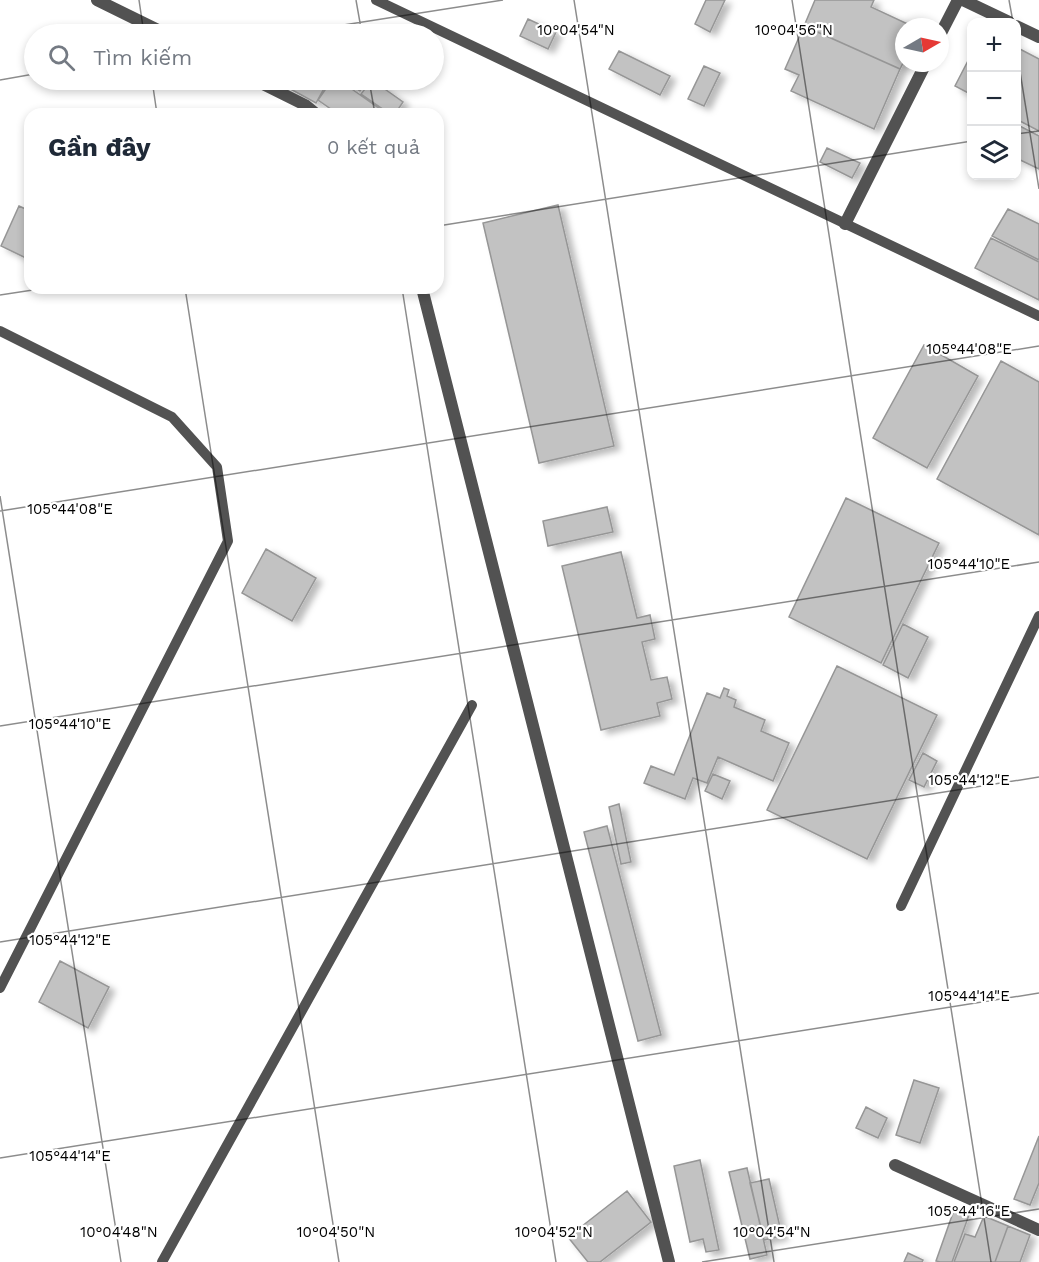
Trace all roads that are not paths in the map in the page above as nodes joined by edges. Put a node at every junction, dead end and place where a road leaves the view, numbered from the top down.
1 (97, 0) edge
2 (376, 0) edge
3 (958, 0) edge
4 (963, 0) edge
5 (949, 18) edge
6 (1001, 18) edge
7 (146, 24) edge
8 (426, 24) edge
9 (1021, 28) edge
10 (444, 32) edge
11 (1039, 37) edge
12 (921, 72) edge
13 (275, 90) edge
14 (309, 108) edge
15 (845, 224) junction
16 (424, 294) edge
17 (1039, 316) edge
18 (0, 331) edge
19 (1039, 616) edge
20 (472, 705) dead end
21 (901, 906) dead end
22 (0, 988) edge
23 (895, 1165) dead end
24 (1039, 1230) edge
25 (162, 1262) edge
26 (669, 1262) edge

1 - 7 street
2 - 8 lane
3 - 5 street
4 - 6 street
9 - 11 street
10 - 15 lane
12 - 15 street
13 - 14 street
15 - 17 lane
16 - 26 street
18 - 22 lane
19 - 21 lane
20 - 25 lane
23 - 24 street

